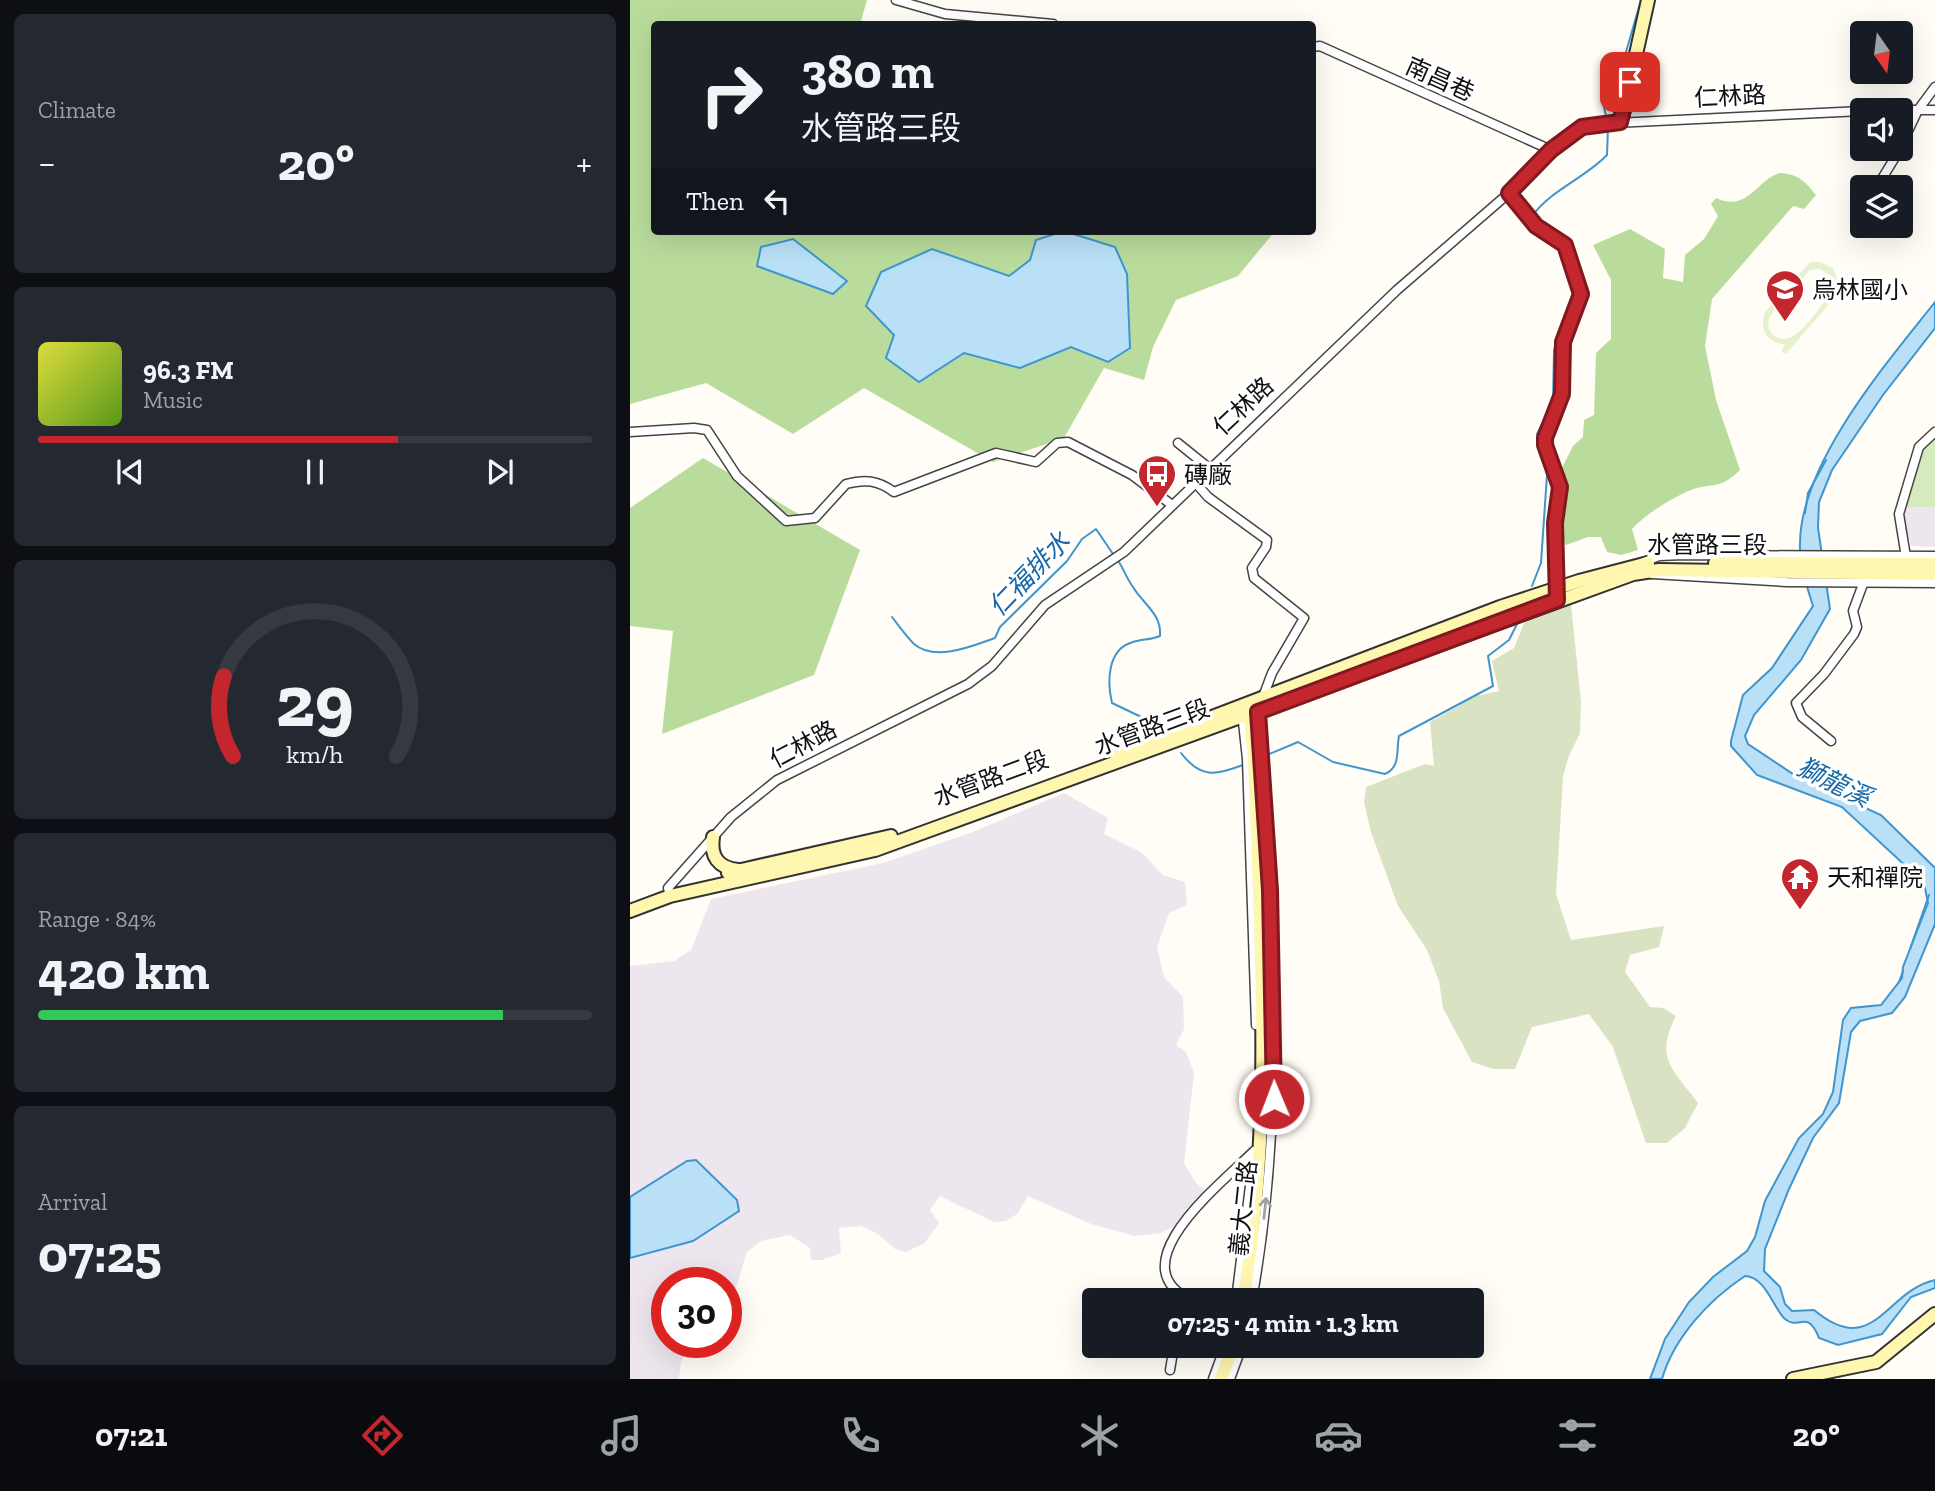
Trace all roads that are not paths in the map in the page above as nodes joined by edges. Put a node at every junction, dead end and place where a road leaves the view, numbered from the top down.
1 (896, 0) edge
2 (932, 0) edge
3 (1648, 0) edge
4 (934, 10) junction
5 (1028, 21) edge
6 (1316, 46) edge
7 (1935, 87) edge
8 (1913, 110) edge
9 (1919, 110) junction
10 (1935, 110) edge
11 (1850, 112) edge
12 (1617, 122) junction
13 (1913, 122) edge
14 (1551, 150) junction
15 (1509, 193) junction
16 (630, 432) edge
17 (1935, 432) edge
18 (1178, 443) dead end
19 (1209, 468) junction
20 (1194, 481) junction
21 (1171, 505) junction
22 (1935, 556) edge
23 (1935, 564) edge
24 (1637, 569) junction
25 (1784, 569) junction
26 (1848, 569) junction
27 (1900, 570) junction
28 (1935, 574) edge
29 (1935, 583) edge
30 (1863, 584) junction
31 (1557, 594) junction
32 (1251, 707) junction
33 (1831, 741) dead end
34 (713, 837) junction
35 (742, 870) junction
36 (669, 892) junction
37 (630, 902) edge
38 (630, 911) edge
39 (1262, 1150) junction
40 (1172, 1288) edge
41 (1238, 1288) edge
42 (1245, 1288) edge
43 (1253, 1288) edge
44 (1935, 1314) edge
45 (1172, 1358) edge
46 (1221, 1358) edge
47 (1229, 1358) edge
48 (1238, 1358) edge
49 (1170, 1370) dead end
50 (1213, 1379) edge
51 (1221, 1379) edge
52 (1230, 1379) edge
53 (1793, 1379) edge

1 - 4 street
2 - 4 street
3 - 12 main road
4 - 5 street
6 - 14 street, 南昌巷
7 - 9 street
8 - 9 street
9 - 10 street
9 - 13 street
11 - 12 street, 仁林路
12 - 14 street, 仁林路
14 - 15 street, 仁林路
15 - 19 street, 仁林路
15 - 31 street
16 - 21 street
17 - 27 street
18 - 19 street
19 - 20 street, 仁林路
20 - 21 street, 仁林路
20 - 32 street
21 - 34 street, 仁林路
22 - 27 street
23 - 27 main road
24 - 25 main road, 水管路三段
24 - 25 street, 水管路三段
24 - 31 main road, 水管路三段
25 - 26 main road
25 - 26 street
26 - 27 main road
26 - 27 street
26 - 30 street
27 - 28 main road
27 - 29 street
27 - 30 street
30 - 33 street
31 - 32 main road, 水管路三段
32 - 35 main road, 水管路二段
32 - 36 main road, 水管路三段
32 - 39 main road, 義大二路
34 - 35 main road
34 - 36 street, 仁林路
35 - 36 main road
36 - 37 main road, 仁林路
36 - 38 main road, 仁林路
39 - 40 street
39 - 41 street, 義大二路
39 - 42 main road, 義大二路
43 -> 39 street, 義大二路
44 - 53 main road
45 - 49 street
46 - 50 street
47 - 51 main road
48 - 52 street

